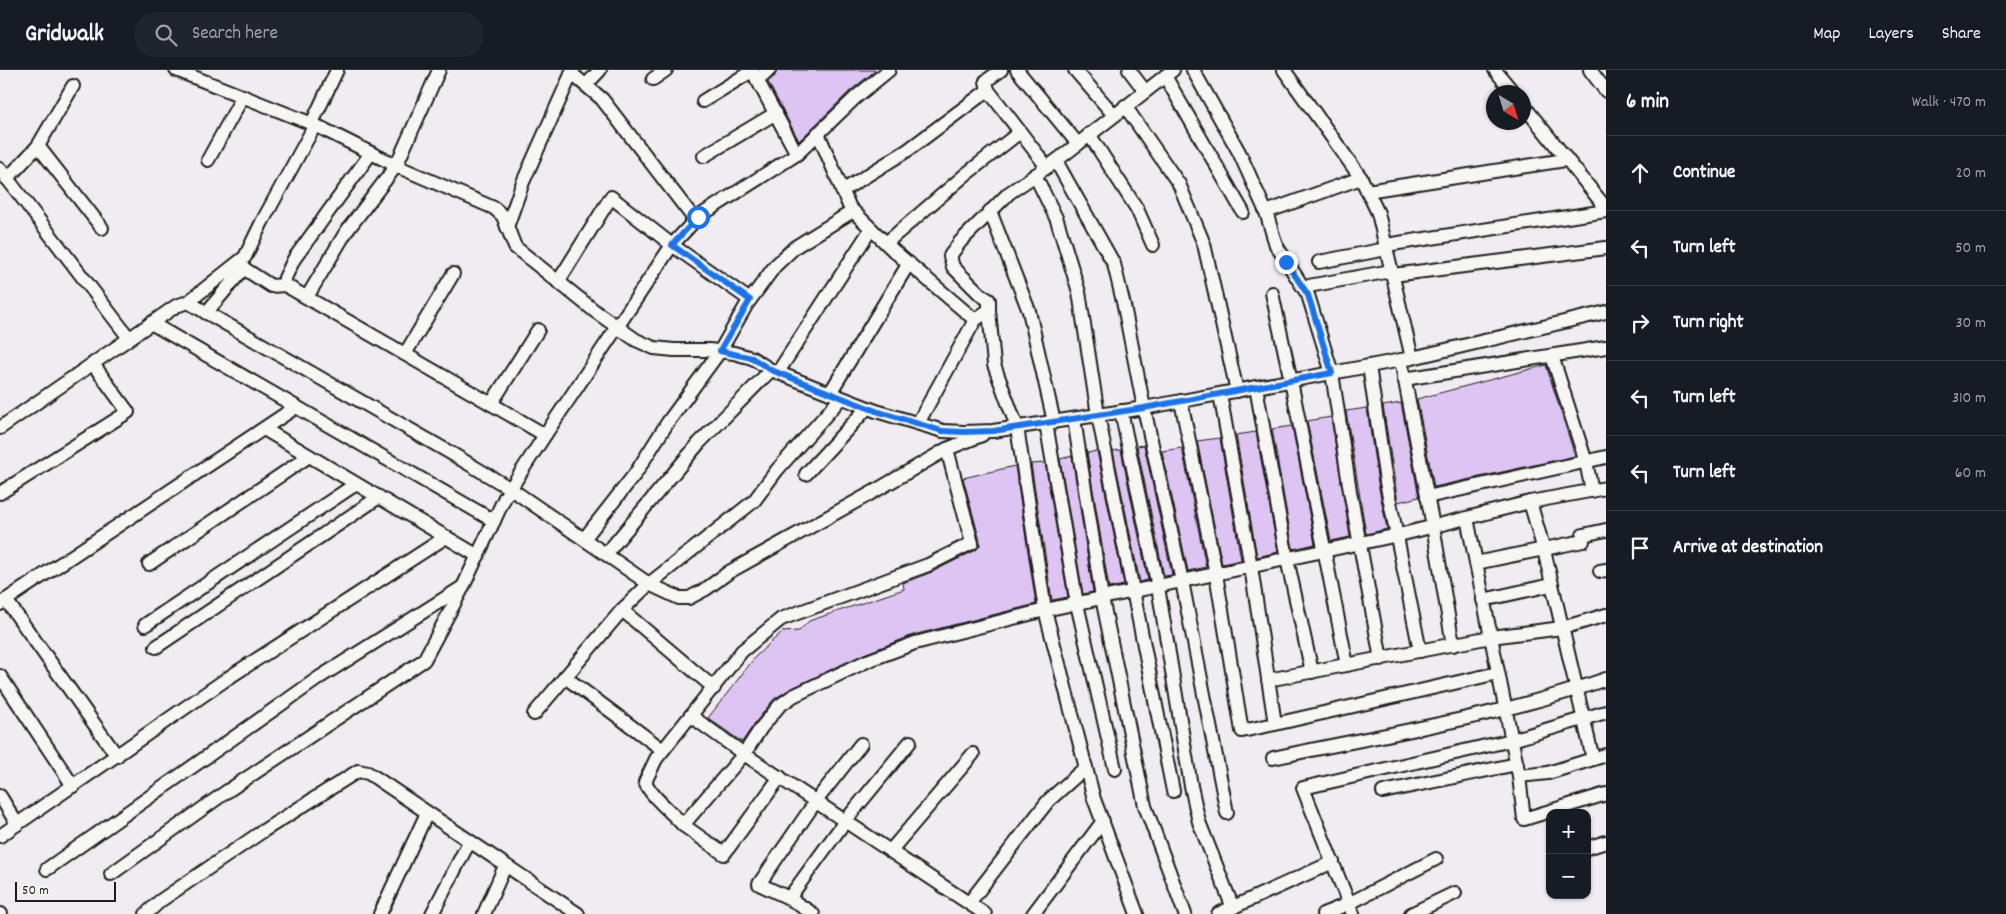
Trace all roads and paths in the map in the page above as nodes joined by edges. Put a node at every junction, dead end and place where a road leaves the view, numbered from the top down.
1 (176, 70) edge
2 (336, 70) edge
3 (439, 70) edge
4 (600, 70) edge
5 (666, 70) edge
6 (769, 70) edge
7 (889, 70) edge
8 (1001, 70) edge
9 (1017, 70) edge
10 (1075, 70) edge
11 (1129, 70) edge
12 (1193, 70) edge
13 (1284, 70) edge
14 (1495, 70) edge
15 (1590, 70) edge
16 (572, 71) edge
17 (1169, 73) edge
18 (754, 74) edge
19 (653, 79) dead end
20 (586, 85) junction
21 (1507, 85) edge
22 (73, 86) dead end
23 (988, 90) junction
24 (1145, 91) junction
25 (1606, 91) edge
26 (243, 96) junction
27 (703, 101) dead end
28 (1125, 106) junction
29 (776, 113) junction
30 (1114, 115) junction
31 (1531, 115) edge
32 (314, 124) junction
33 (1020, 132) junction
34 (818, 133) junction
35 (1090, 134) junction
36 (1078, 144) junction
37 (38, 146) junction
38 (371, 153) junction
39 (797, 154) junction
40 (704, 156) dead end
41 (208, 160) dead end
42 (1565, 160) junction
43 (1052, 164) junction
44 (396, 166) junction
45 (4, 174) edge
46 (1036, 175) junction
47 (1361, 178) junction
48 (1367, 190) junction
49 (842, 191) junction
50 (1606, 210) edge
51 (853, 211) junction
52 (990, 211) junction
53 (1243, 212) dead end
54 (1266, 212) junction
55 (695, 220) junction
56 (507, 227) junction
57 (102, 228) dead end
58 (871, 229) junction
59 (886, 244) junction
60 (1153, 244) dead end
61 (672, 245) junction
62 (1386, 247) junction
63 (1606, 248) edge
64 (1319, 262) dead end
65 (909, 263) junction
66 (240, 266) junction
67 (1392, 273) junction
68 (453, 274) dead end
69 (558, 282) junction
70 (286, 285) junction
71 (1303, 287) junction
72 (1272, 292) dead end
73 (307, 297) junction
74 (750, 300) junction
75 (188, 302) junction
76 (989, 310) junction
77 (1606, 312) edge
78 (206, 313) junction
79 (974, 320) junction
80 (151, 323) junction
81 (618, 327) junction
82 (538, 330) dead end
83 (129, 338) junction
84 (1606, 348) edge
85 (720, 351) junction
86 (405, 354) junction
87 (1552, 356) junction
88 (1407, 359) junction
89 (93, 364) junction
90 (1369, 366) junction
91 (775, 371) junction
92 (1332, 373) junction
93 (1292, 380) junction
94 (1404, 380) junction
95 (1256, 387) junction
96 (1237, 391) junction
97 (1220, 394) junction
98 (836, 395) junction
99 (1180, 401) junction
100 (491, 404) junction
101 (296, 407) junction
102 (867, 408) junction
103 (1144, 408) junction
104 (1121, 412) junction
105 (1098, 415) junction
106 (1074, 418) junction
107 (1050, 422) junction
108 (918, 423) junction
109 (1017, 427) junction
110 (0, 428) edge
111 (264, 430) junction
112 (993, 431) junction
113 (545, 435) junction
114 (947, 449) junction
115 (309, 456) junction
116 (1606, 457) edge
117 (1586, 462) junction
118 (806, 474) dead end
119 (356, 484) junction
120 (1606, 488) edge
121 (511, 489) junction
122 (1592, 491) junction
123 (0, 493) edge
124 (379, 497) junction
125 (1427, 497) junction
126 (1530, 502) junction
127 (1467, 518) junction
128 (494, 521) junction
129 (1433, 526) junction
130 (1606, 530) edge
131 (1396, 535) junction
132 (446, 537) junction
133 (584, 539) junction
134 (1359, 543) junction
135 (1544, 550) junction
136 (1325, 551) junction
137 (606, 554) junction
138 (478, 556) junction
139 (1287, 559) junction
140 (1476, 563) junction
141 (149, 564) dead end
142 (1252, 567) junction
143 (1216, 574) junction
144 (1182, 581) junction
145 (649, 584) junction
146 (1551, 585) junction
147 (463, 587) junction
148 (1158, 587) junction
149 (1132, 592) junction
150 (1102, 598) junction
151 (1483, 600) junction
152 (3, 602) edge
153 (1077, 604) junction
154 (622, 610) junction
155 (1045, 610) junction
156 (1606, 615) edge
157 (145, 625) dead end
158 (1562, 628) junction
159 (1491, 637) junction
160 (1453, 645) junction
161 (156, 647) dead end
162 (1420, 651) junction
163 (1381, 659) junction
164 (1347, 665) junction
165 (1312, 672) junction
166 (1498, 673) junction
167 (0, 676) edge
168 (565, 677) junction
169 (1606, 679) edge
170 (1268, 680) junction
171 (714, 688) junction
172 (1576, 689) junction
173 (1505, 709) junction
174 (1606, 712) edge
175 (534, 714) dead end
176 (691, 716) junction
177 (1583, 719) junction
178 (1274, 724) junction
179 (1512, 740) junction
180 (910, 742) dead end
181 (861, 744) dead end
182 (663, 750) junction
183 (744, 754) junction
184 (973, 754) dead end
185 (1606, 755) edge
186 (117, 756) junction
187 (1273, 758) dead end
188 (1592, 759) junction
189 (1086, 767) junction
190 (1115, 769) dead end
191 (1518, 770) junction
192 (780, 777) junction
193 (73, 786) junction
194 (1173, 791) dead end
195 (1383, 792) dead end
196 (1606, 794) edge
197 (0, 796) edge
198 (816, 801) junction
199 (427, 813) junction
200 (1227, 813) dead end
201 (846, 820) junction
202 (1103, 821) junction
203 (17, 824) junction
204 (683, 825) junction
205 (0, 836) edge
206 (469, 842) junction
207 (1606, 842) edge
208 (1591, 847) edge
209 (891, 850) junction
210 (1436, 859) dead end
211 (1333, 862) junction
212 (505, 866) junction
213 (47, 869) dead end
214 (111, 874) dead end
215 (1455, 893) dead end
216 (789, 898) junction
217 (969, 903) junction
218 (1233, 908) junction
219 (1350, 909) edge
220 (146, 914) edge
221 (380, 914) edge
222 (432, 914) edge
223 (484, 914) edge
224 (578, 914) edge
225 (813, 914) edge
226 (985, 914) edge
227 (1033, 914) edge
228 (1137, 914) edge
229 (1184, 914) edge
230 (1218, 914) edge
231 (1323, 914) edge
232 (1411, 914) edge

1 - 26 street
2 - 32 street
3 - 44 street
4 - 20 street
5 - 19 street
6 - 18 street
7 - 34 street
8 - 23 street
9 - 36 street
10 - 30 street
11 - 24 street
12 - 54 street
13 - 47 street
14 - 21 street
15 - 25 street
16 - 20 street
16 - 56 street
17 - 24 street
17 - 53 street
18 - 27 street
18 - 29 street
20 - 55 street
22 - 37 street
23 - 33 street
23 - 49 street
24 - 28 street
26 - 32 street
26 - 41 street
28 - 30 street
28 - 96 street
29 - 39 street
29 - 40 street
30 - 35 street
31 - 42 street
32 - 38 street
32 - 66 street
33 - 43 street
33 - 59 street
34 - 39 street
34 - 49 street
35 - 36 street
35 - 60 street
36 - 43 street
37 - 45 street
37 - 57 street
38 - 44 street
38 - 70 street
39 - 55 street
42 - 48 street
42 - 50 street
43 - 46 street
43 - 103 street
44 - 56 street
44 - 73 street
45 - 83 street
46 - 52 street
46 - 105 street
47 - 48 street
47 - 54 street
48 - 62 street
49 - 51 street
50 - 62 street
51 - 58 street
51 - 74 street
52 - 76 street
52 - 107 street
54 - 71 street
55 - 61 street
56 - 69 street
58 - 59 street
58 - 91 street
59 - 65 street
61 - 69 street
61 - 74 street
61 - 81 street
62 - 64 street
62 - 67 street
63 - 67 street
65 - 79 street
65 - 98 street
66 - 70 street
66 - 75 street
66 - 78 street
67 - 71 street
67 - 88 street
68 - 86 street
69 - 81 street
70 - 73 street
71 - 92 street
72 - 93 street
73 - 86 street
74 - 85 street
75 - 78 street
75 - 80 street
76 - 79 street
76 - 109 street
77 - 88 street
78 - 121 street
79 - 108 street
80 - 83 street
80 - 101 street
81 - 85 street
81 - 113 street
82 - 100 street
83 - 89 street
84 - 87 street
85 - 91 street
85 - 133 street
86 - 100 street
87 - 94 street
87 - 117 street
88 - 90 street
88 - 94 street
89 - 110 street
89 - 123 street
90 - 92 street
90 - 131 street
91 - 98 street
91 - 137 street
92 - 93 street
92 - 134 street
93 - 95 street
93 - 136 street
94 - 125 street
95 - 96 street
95 - 139 street
96 - 97 street
97 - 99 street
97 - 142 street
98 - 102 street
98 - 145 street
99 - 103 street
99 - 143 street
100 - 113 street
101 - 111 street
101 - 128 street
102 - 108 street
102 - 118 street
103 - 104 street
103 - 144 street
104 - 105 street
104 - 148 street
105 - 106 street
105 - 149 street
106 - 107 street
106 - 150 street
107 - 109 street
107 - 153 street
108 - 112 street
109 - 112 street
109 - 155 street
111 - 115 street
111 - 152 street
112 - 114 street
113 - 121 street
114 - 145 street
114 - 171 street
115 - 119 street
115 - 141 street
116 - 117 street
117 - 122 street
117 - 125 street
119 - 124 street
119 - 157 street
120 - 122 street
121 - 128 street
121 - 133 street
122 - 126 street
124 - 132 street
124 - 161 street
125 - 129 street
126 - 127 street
126 - 135 street
127 - 129 street
127 - 140 street
128 - 138 street
129 - 131 street
129 - 160 street
130 - 135 street
131 - 134 street
131 - 162 street
132 - 138 street
132 - 186 street
133 - 137 street
134 - 136 street
134 - 163 street
135 - 140 street
135 - 146 street
136 - 139 street
136 - 164 street
137 - 145 street
138 - 147 street
139 - 142 street
139 - 165 street
140 - 151 street
142 - 143 street
142 - 170 street
143 - 144 street
143 - 178 street
144 - 148 street
144 - 200 street
145 - 154 street
146 - 151 street
146 - 158 street
147 - 213 street
147 - 214 street
148 - 149 street
148 - 218 street
149 - 150 street
149 - 194 street
150 - 153 street
150 - 229 street
151 - 159 street
152 - 186 street
153 - 155 street
153 - 190 street
154 - 168 street
154 - 171 street
155 - 183 street
155 - 189 street
156 - 158 street
158 - 159 street
158 - 172 street
159 - 160 street
159 - 166 street
160 - 162 street
162 - 163 street
163 - 164 street
164 - 165 street
165 - 170 street
166 - 173 street
166 - 178 street
167 - 193 street
168 - 175 street
168 - 182 street
169 - 172 street
170 - 178 street
171 - 176 street
172 - 173 street
172 - 177 street
173 - 179 street
173 - 187 street
174 - 177 street
176 - 182 street
176 - 183 street
177 - 179 street
177 - 188 street
179 - 191 street
179 - 211 street
180 - 201 street
181 - 198 street
182 - 204 street
183 - 192 street
183 - 204 street
184 - 209 street
185 - 188 street
186 - 193 street
188 - 191 street
189 - 202 street
189 - 217 street
191 - 195 street
191 - 196 street
192 - 198 street
192 - 204 street
193 - 203 street
197 - 203 street
198 - 201 street
198 - 216 street
199 - 206 street
199 - 220 street
199 - 221 street
201 - 209 street
201 - 216 street
202 - 227 street
202 - 228 street
203 - 205 street
206 - 212 street
206 - 222 street
207 - 208 street
209 - 217 street
210 - 219 street
211 - 218 street
211 - 219 street
212 - 223 street
212 - 224 street
215 - 232 street
216 - 225 street
217 - 226 street
218 - 230 street
219 - 231 street

